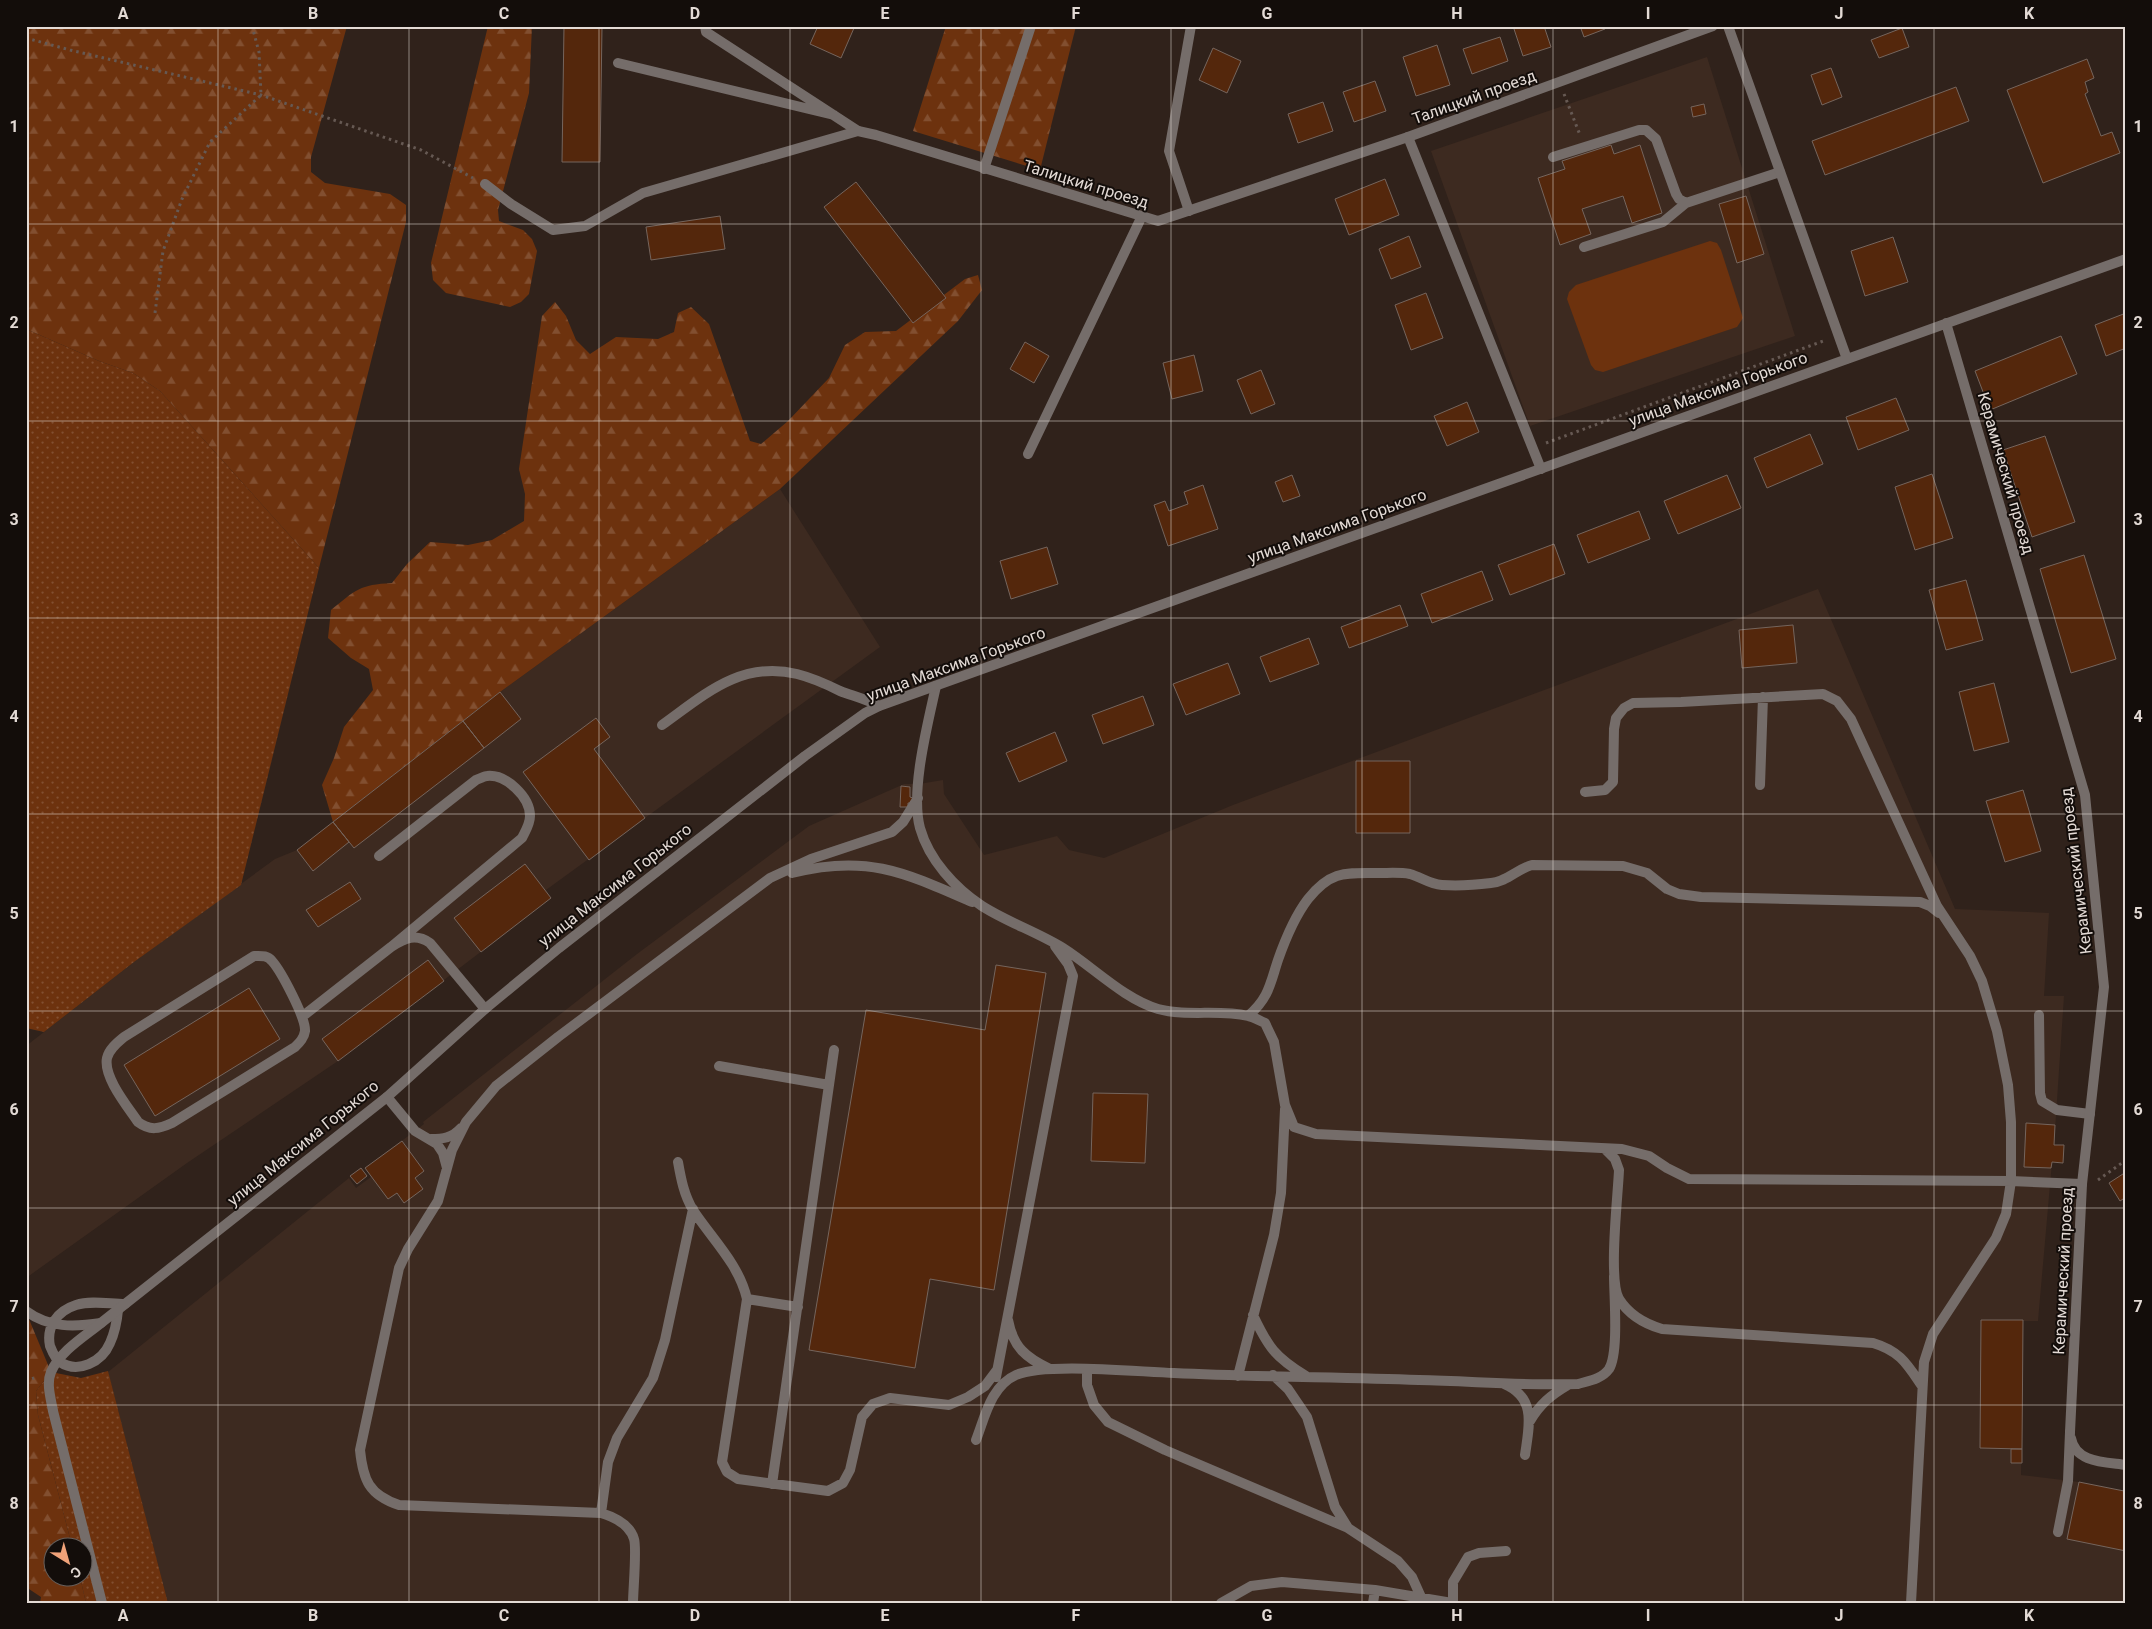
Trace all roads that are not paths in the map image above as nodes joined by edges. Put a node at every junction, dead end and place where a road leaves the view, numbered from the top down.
1 (705, 26) edge
2 (1031, 26) edge
3 (1191, 26) edge
4 (1714, 26) edge
5 (1728, 26) edge
6 (618, 63) dead end
7 (834, 115) junction
8 (858, 131) junction
9 (1408, 137) junction
10 (1553, 157) dead end
11 (984, 169) junction
12 (1780, 172) junction
13 (485, 184) road end
14 (1686, 203) junction
15 (1189, 211) junction
16 (1142, 216) junction
17 (1584, 247) dead end
18 (2126, 259) edge
19 (1946, 323) junction
20 (1847, 359) junction
21 (1028, 454) dead end
22 (1541, 469) junction
23 (936, 686) junction
24 (1763, 697) junction
25 (879, 706) junction
26 (662, 725) dead end
27 (1760, 784) dead end
28 (1585, 792) dead end
29 (918, 798) junction
30 (379, 856) dead end
31 (770, 878) junction
32 (982, 906) junction
33 (1946, 919) junction
34 (1052, 942) junction
35 (391, 947) junction
36 (485, 1009) junction
37 (2039, 1015) dead end
38 (302, 1016) junction
39 (1248, 1016) junction
40 (834, 1050) dead end
41 (719, 1066) dead end
42 (829, 1085) junction
43 (387, 1097) junction
44 (1285, 1105) junction
45 (2090, 1114) junction
46 (466, 1122) junction
47 (431, 1139) junction
48 (1605, 1148) junction
49 (678, 1162) dead end
50 (447, 1173) junction
51 (2011, 1181) junction
52 (2082, 1181) junction
53 (693, 1209) junction
54 (1614, 1276) junction
55 (746, 1299) junction
56 (122, 1307) junction
57 (798, 1307) junction
58 (26, 1310) edge
59 (1253, 1314) junction
60 (1008, 1315) junction
61 (52, 1323) junction
62 (101, 1323) junction
63 (58, 1361) junction
64 (997, 1370) junction
65 (1050, 1370) junction
66 (1087, 1370) junction
67 (1273, 1375) junction
68 (1238, 1376) junction
69 (1307, 1376) junction
70 (1498, 1382) junction
71 (1569, 1385) junction
72 (1922, 1386) junction
73 (992, 1400) junction
74 (1530, 1421) junction
75 (2070, 1432) junction
76 (976, 1440) dead end
77 (1525, 1455) dead end
78 (2126, 1464) edge
79 (772, 1484) junction
80 (601, 1513) junction
81 (1348, 1528) junction
82 (2058, 1532) dead end
83 (1506, 1551) dead end
84 (1375, 1590) junction
85 (1421, 1597) junction
86 (102, 1603) edge
87 (633, 1603) edge
88 (1221, 1603) edge
89 (1373, 1603) edge
90 (1452, 1603) edge
91 (1911, 1603) edge

1 - 7 street
2 - 11 street
3 - 15 street
4 - 9 street, Талицкий проезд
5 - 12 street
6 - 7 street
7 - 8 street
8 - 11 street, Талицкий проезд
8 - 13 street
9 - 15 street, Талицкий проезд
9 - 22 street
10 - 14 street
11 - 16 street, Талицкий проезд
12 - 14 street
12 - 20 street
14 - 17 street
15 - 16 street, Талицкий проезд
16 - 21 street
18 - 19 street, улица Максима Горького
19 - 20 street, улица Максима Горького
19 - 45 street, Керамический проезд
20 - 22 street, улица Максима Горького
22 - 23 street, улица Максима Горького
23 - 25 street, улица Максима Горького
23 - 29 street
24 - 27 street
24 - 28 street
24 - 33 street
25 - 26 street
25 - 36 street, улица Максима Горького
29 - 31 street
29 - 32 street
30 - 35 street
31 - 32 street
31 - 46 street
32 - 34 street
33 - 39 street
33 - 51 street
34 - 39 street
34 - 60 street
35 - 36 street
35 - 38 street
36 - 43 street, улица Максима Горького
37 - 45 street
38 - 38 street
39 - 44 street
40 - 42 street
41 - 42 street
42 - 57 street
43 - 47 street
43 - 56 street, улица Максима Горького
44 - 48 street
44 - 59 street
45 - 52 street, Керамический проезд
46 - 47 street
46 - 50 street
47 - 50 street
48 - 51 street
48 - 54 street
49 - 53 street
50 - 80 street
51 - 52 street
51 - 72 street
52 - 75 street, Керамический проезд
53 - 55 street
53 - 80 street
54 - 71 street
54 - 72 street
55 - 57 street
55 - 79 street
56 - 61 street
56 - 62 street, улица Максима Горького
56 - 63 street
57 - 79 street
58 - 61 street
59 - 68 street
59 - 69 street
60 - 64 street
60 - 65 street
61 - 62 street
61 - 63 street
62 - 63 street, улица Максима Горького
63 - 86 street, улица Максима Горького
64 - 73 street
64 - 79 street
65 - 66 street
65 - 73 street
66 - 68 street
66 - 81 street
67 - 68 street
67 - 69 street
67 - 81 street
69 - 70 street
70 - 71 street
70 - 74 street
71 - 74 street
72 - 91 street
73 - 76 street
74 - 77 street
75 - 78 street
75 - 82 street, Керамический проезд
80 - 87 street
81 - 85 street
83 - 90 street
84 - 85 street
84 - 88 street
84 - 89 street
85 - 90 street

